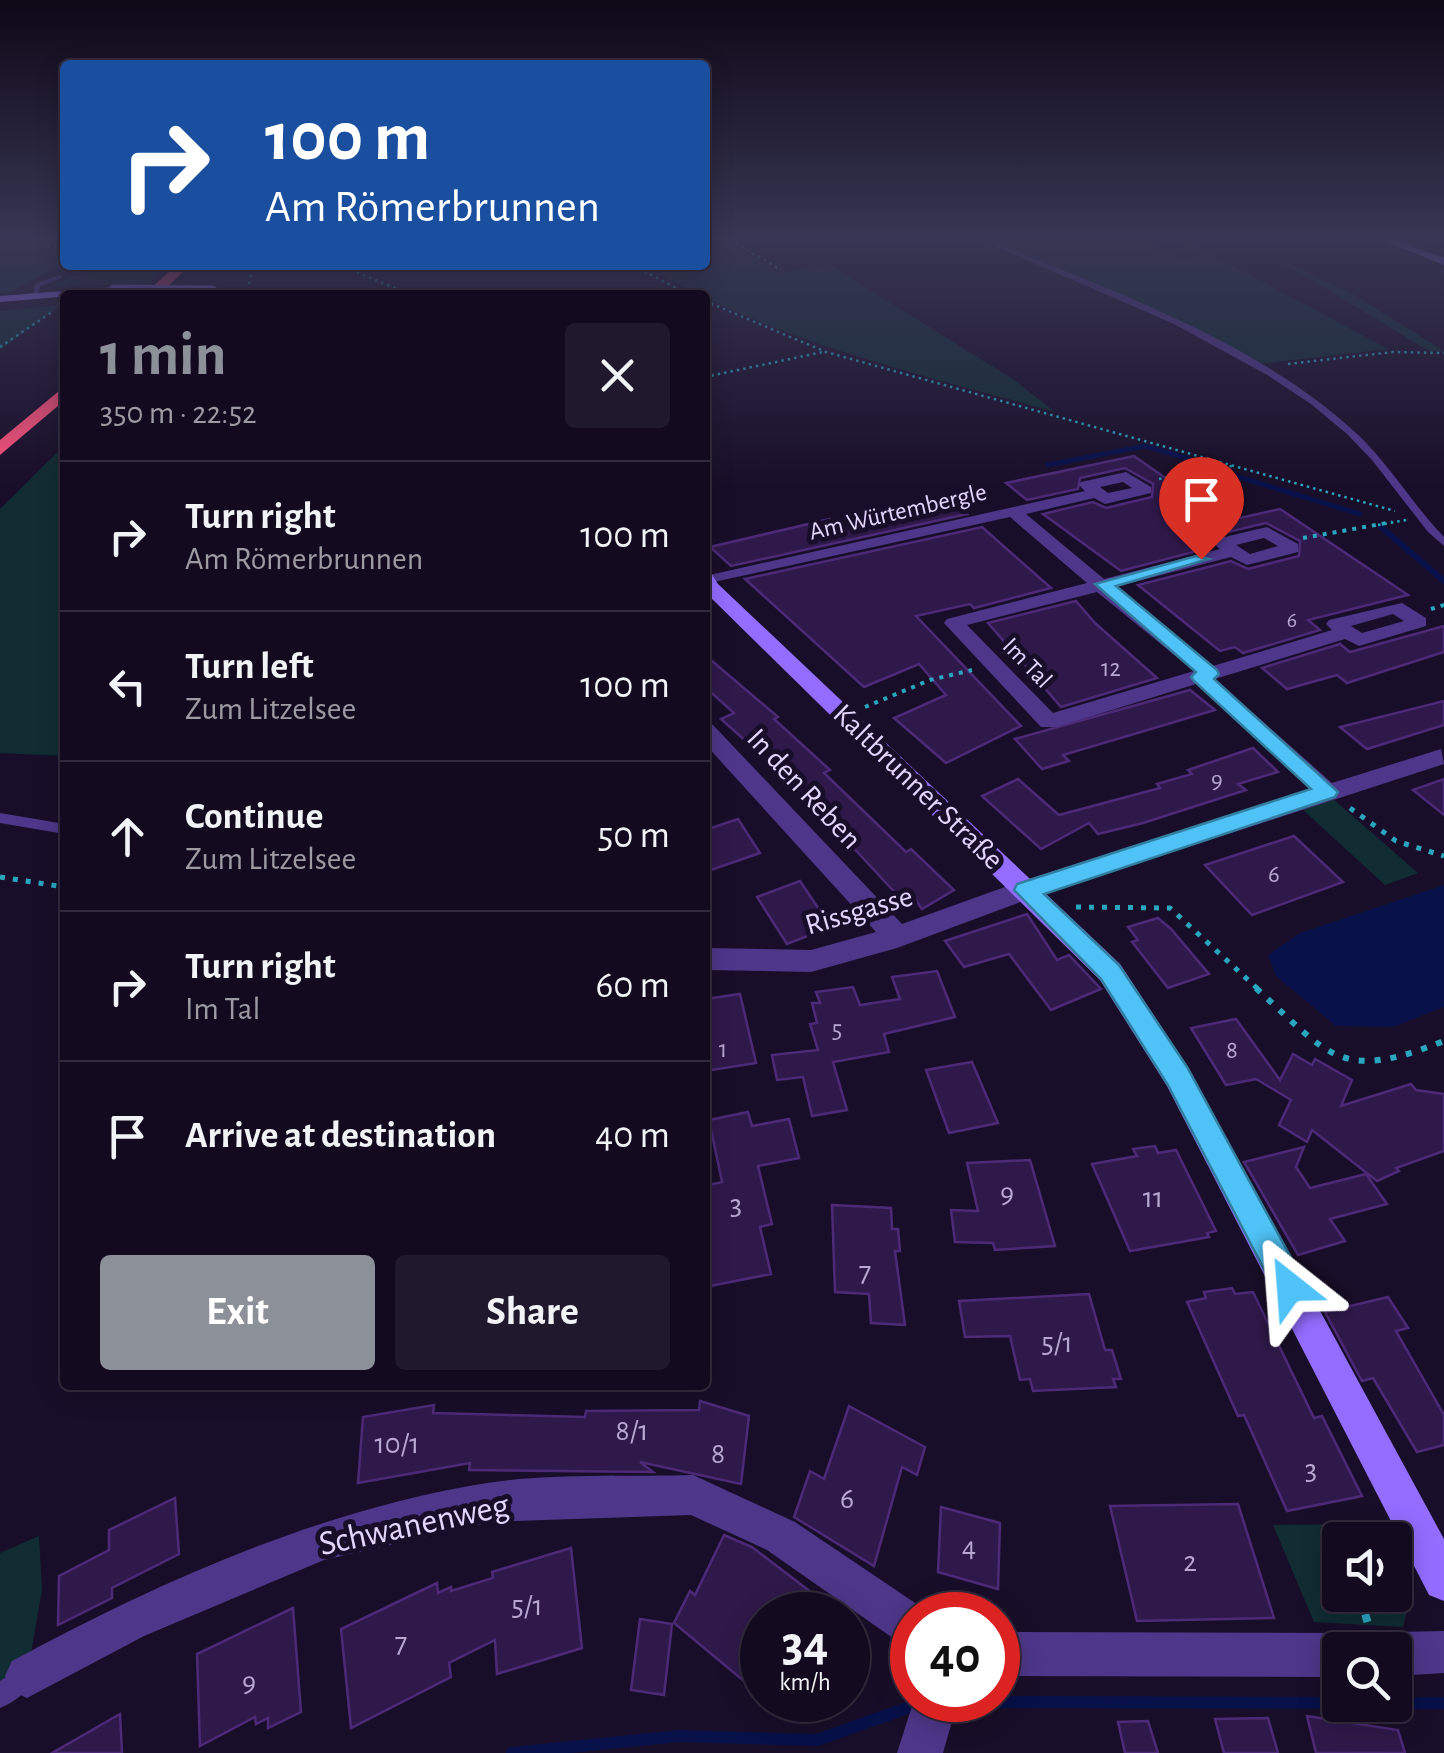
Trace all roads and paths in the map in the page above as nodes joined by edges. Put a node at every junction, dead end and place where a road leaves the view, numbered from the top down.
1 (36, 322) edge
2 (753, 322) edge
3 (1166, 322) edge
4 (0, 347) edge
5 (826, 352) junction
6 (1444, 353) edge
7 (1260, 367) junction
8 (710, 377) edge
9 (60, 378) edge
10 (60, 396) edge
11 (0, 432) edge
12 (0, 450) edge
13 (1234, 466) junction
14 (1136, 484) joint
15 (1014, 512) junction
16 (1419, 518) junction
17 (1282, 542) joint
18 (1444, 543) edge
19 (710, 577) edge
20 (1103, 584) junction
21 (710, 587) edge
22 (1347, 632) dead end
23 (995, 665) junction
24 (1205, 676) junction
25 (844, 715) junction
26 (710, 735) edge
27 (1441, 757) dead end
28 (1327, 792) junction
29 (0, 818) edge
30 (60, 828) edge
31 (1444, 856) edge
32 (0, 877) edge
33 (60, 887) edge
34 (1026, 890) junction
35 (897, 937) junction
36 (710, 959) edge
37 (1444, 1041) edge
38 (1444, 1580) edge
39 (890, 1611) edge
40 (1444, 1652) edge
41 (1412, 1653) edge
42 (1020, 1654) edge
43 (1322, 1655) edge
44 (14, 1686) edge
45 (929, 1722) edge
46 (920, 1753) edge

1 - 4 path
2 - 5 path
3 - 7 lane
5 - 8 path
5 - 13 path
6 - 7 path
7 - 16 lane
9 - 11 highway
10 - 12 highway
13 - 14 path
13 - 16 path
14 - 15 street, Am Würtembergle
15 - 19 street, Am Würtembergle
15 - 20 street
16 - 17 path
16 - 18 lane
17 - 20 street, Im Tal
20 - 23 street, Im Tal
20 - 24 street
21 - 25 street, Kaltbrunner Straße
22 - 24 street, Im Tal
23 - 24 street, Im Tal
23 - 25 path
24 - 28 street
25 - 34 street, Kaltbrunner Straße
26 - 35 street, In den Reben
27 - 28 street, Rissgasse
28 - 31 path
28 - 34 street, Rissgasse
29 - 30 lane
32 - 33 path
34 - 35 street, Rissgasse
34 - 37 path
34 - 38 street, Kaltbrunner Straße
35 - 36 street, Rissgasse
39 - 44 street, Schwanenweg
40 - 41 street
42 - 43 street
45 - 46 street

